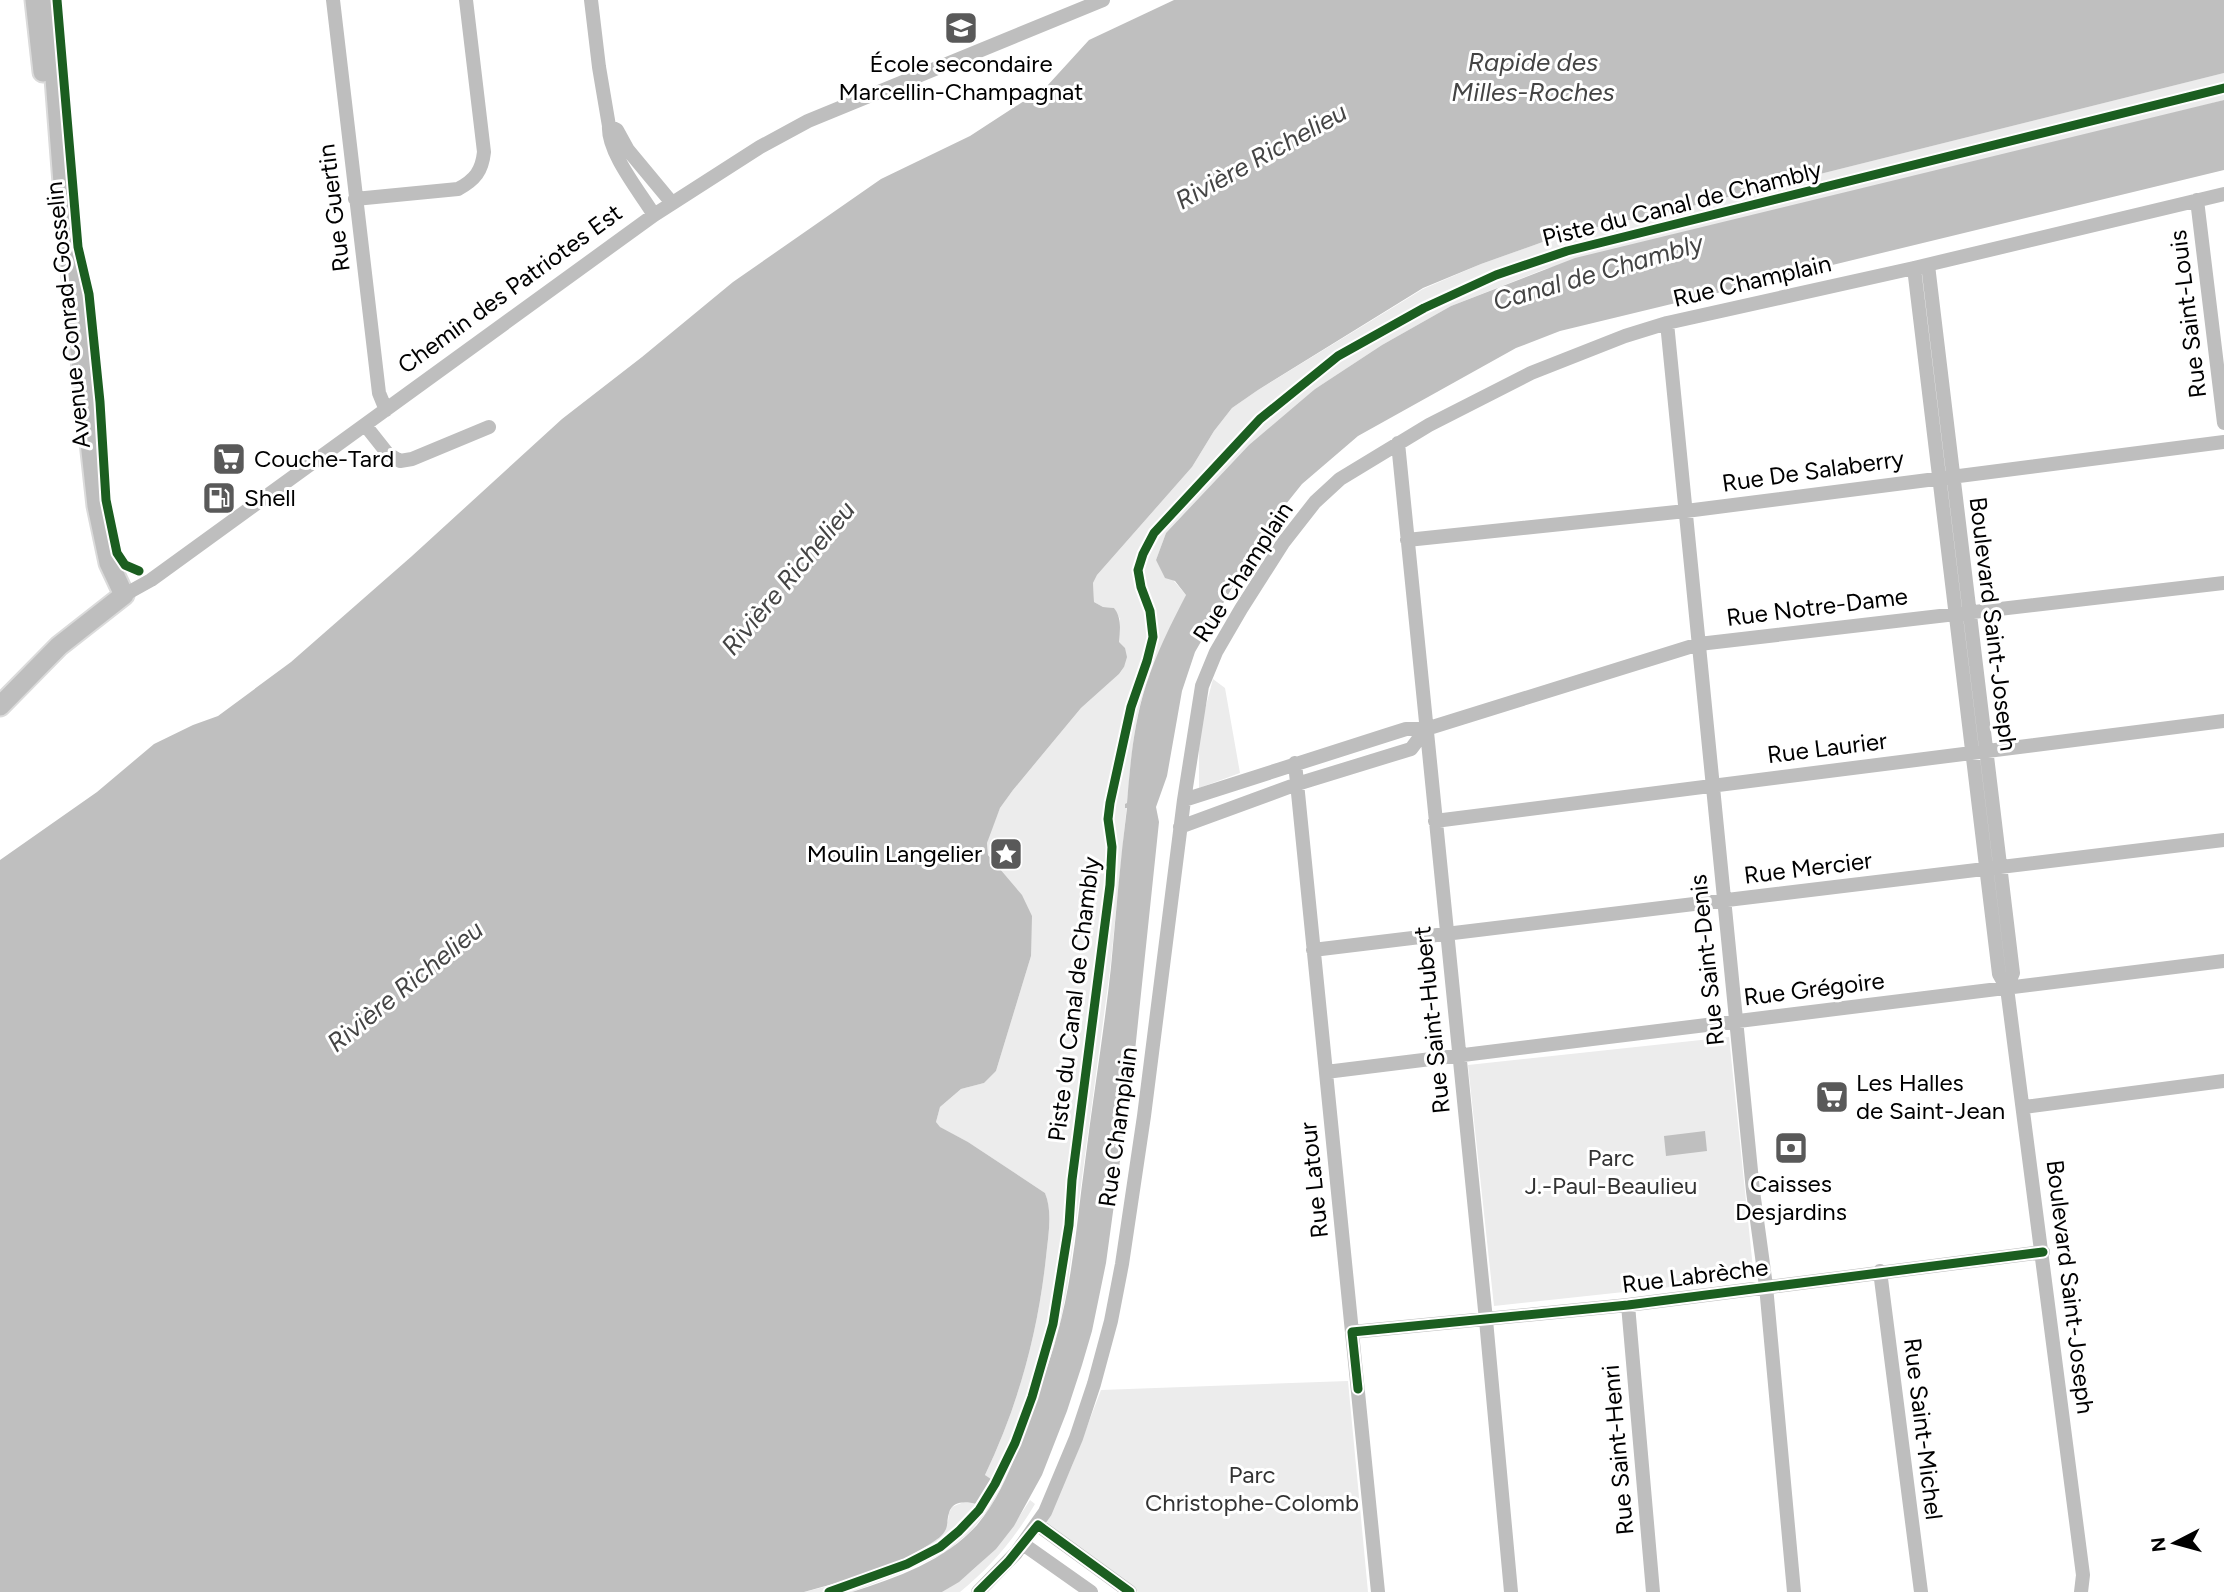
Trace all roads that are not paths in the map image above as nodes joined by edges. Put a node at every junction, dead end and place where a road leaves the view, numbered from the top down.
1 (35, 0) edge
2 (50, 0) edge
3 (333, 0) edge
4 (466, 0) edge
5 (592, 0) edge
6 (1103, 0) edge
7 (609, 126) junction
8 (2224, 194) edge
9 (355, 199) junction
10 (2197, 200) junction
11 (673, 202) junction
12 (654, 215) junction
13 (66, 222) junction
14 (1921, 266) junction
15 (1667, 323) junction
16 (386, 410) junction
17 (2224, 423) edge
18 (365, 425) junction
19 (489, 427) dead end
20 (2224, 442) edge
21 (1398, 443) junction
22 (1946, 477) junction
23 (1686, 511) junction
24 (1407, 540) junction
25 (2224, 583) edge
26 (124, 595) junction
27 (1963, 612) junction
28 (1699, 644) junction
29 (0, 706) edge
30 (2224, 721) edge
31 (1426, 729) junction
32 (1980, 752) junction
33 (1294, 763) junction
34 (1297, 784) junction
35 (1713, 786) junction
36 (1184, 800) junction
37 (1435, 821) junction
38 (1180, 827) junction
39 (2224, 840) edge
40 (1994, 868) junction
41 (1724, 901) junction
42 (1446, 934) junction
43 (1313, 950) junction
44 (2224, 961) edge
45 (2007, 988) junction
46 (1736, 1021) junction
47 (1458, 1056) junction
48 (1326, 1072) junction
49 (2224, 1081) edge
50 (2024, 1107) junction
51 (2043, 1252) junction
52 (1880, 1271) junction
53 (1766, 1286) junction
54 (1628, 1305) junction
55 (1486, 1321) junction
56 (1352, 1332) junction
57 (1038, 1525) junction
58 (1023, 1544) junction
59 (978, 1592) edge
60 (1091, 1592) edge
61 (1130, 1592) edge
62 (1378, 1592) edge
63 (1511, 1592) edge
64 (1653, 1592) edge
65 (1794, 1592) edge
66 (1922, 1592) edge
67 (2081, 1592) edge

1 - 13 main road, Avenue Conrad-Gosselin
2 - 13 main road, Avenue Conrad-Gosselin
3 - 9 street, Rue Guertin
4 - 9 street
5 - 7 street
6 - 11 street, Chemin des Patriotes Est
7 - 11 street
7 - 12 street
8 - 10 street, Rue Champlain
9 - 16 street, Rue Guertin
10 - 14 street, Rue Champlain
10 - 17 street, Rue Saint-Louis
11 - 12 street, Chemin des Patriotes Est
12 - 16 street, Chemin des Patriotes Est
13 - 26 main road, Avenue Conrad-Gosselin
14 - 15 street, Rue Champlain
14 - 22 street, Boulevard Saint-Joseph
15 - 21 street, Rue Champlain
15 - 23 street, Rue Saint-Denis
16 - 18 street, Chemin des Patriotes Est
18 - 19 street
18 - 26 street, Chemin des Patriotes Est
20 - 22 street, Rue De Salaberry
21 - 24 street, Rue Saint-Hubert
21 - 36 street, Rue Champlain
22 - 23 street, Rue De Salaberry
22 - 27 street, Boulevard Saint-Joseph
23 - 24 street, Rue De Salaberry
23 - 28 street, Rue Saint-Denis
24 - 31 street, Rue Saint-Hubert
25 - 27 street, Rue Notre-Dame
26 - 29 main road, Chemin des Patriotes Est
27 - 28 street, Rue Notre-Dame
27 - 32 street, Boulevard Saint-Joseph
28 - 31 street, Rue Notre-Dame
28 - 35 street, Rue Saint-Denis
30 - 32 street, Rue Laurier
31 - 33 street, Rue Notre-Dame
31 - 34 street, Rue Notre-Dame
31 - 37 street, Rue Saint-Hubert
32 - 35 street, Rue Laurier
32 - 40 street, Boulevard Saint-Joseph
33 - 34 street, Rue Latour
33 - 36 street, Rue Notre-Dame
34 - 38 street, Rue Notre-Dame
34 - 43 street, Rue Latour
35 - 37 street, Rue Laurier
35 - 41 street, Rue Saint-Denis
36 - 38 street, Rue Champlain
37 - 42 street, Rue Saint-Hubert
38 - 57 street, Rue Champlain
39 - 40 street, Rue Mercier
40 - 41 street, Rue Mercier
40 - 45 street, Boulevard Saint-Joseph
41 - 42 street, Rue Mercier
41 - 46 street, Rue Saint-Denis
42 - 43 street, Rue Mercier
42 - 47 street, Rue Saint-Hubert
43 - 48 street, Rue Latour
44 - 45 street, Rue Grégoire
45 - 46 street, Rue Grégoire
45 - 50 street, Boulevard Saint-Joseph
46 - 47 street, Rue Grégoire
46 - 53 street, Rue Saint-Denis
47 - 48 street, Rue Grégoire
47 - 55 street, Rue Saint-Hubert
48 - 56 street, Rue Latour
49 - 50 street
50 - 51 street, Boulevard Saint-Joseph
51 - 52 street, Rue Labrèche
51 - 67 street, Boulevard Saint-Joseph
52 - 53 street, Rue Labrèche
52 - 66 street, Rue Saint-Michel
53 - 54 street, Rue Labrèche
53 - 65 street, Rue Saint-Denis
54 - 55 street, Rue Labrèche
54 - 64 street, Rue Saint-Henri
55 - 56 street, Rue Labrèche
55 - 63 street, Rue Saint-Hubert
56 - 62 street, Rue Latour
57 - 58 street, Rue Champlain
57 - 61 street
58 - 59 street, Rue Champlain
58 - 60 street

